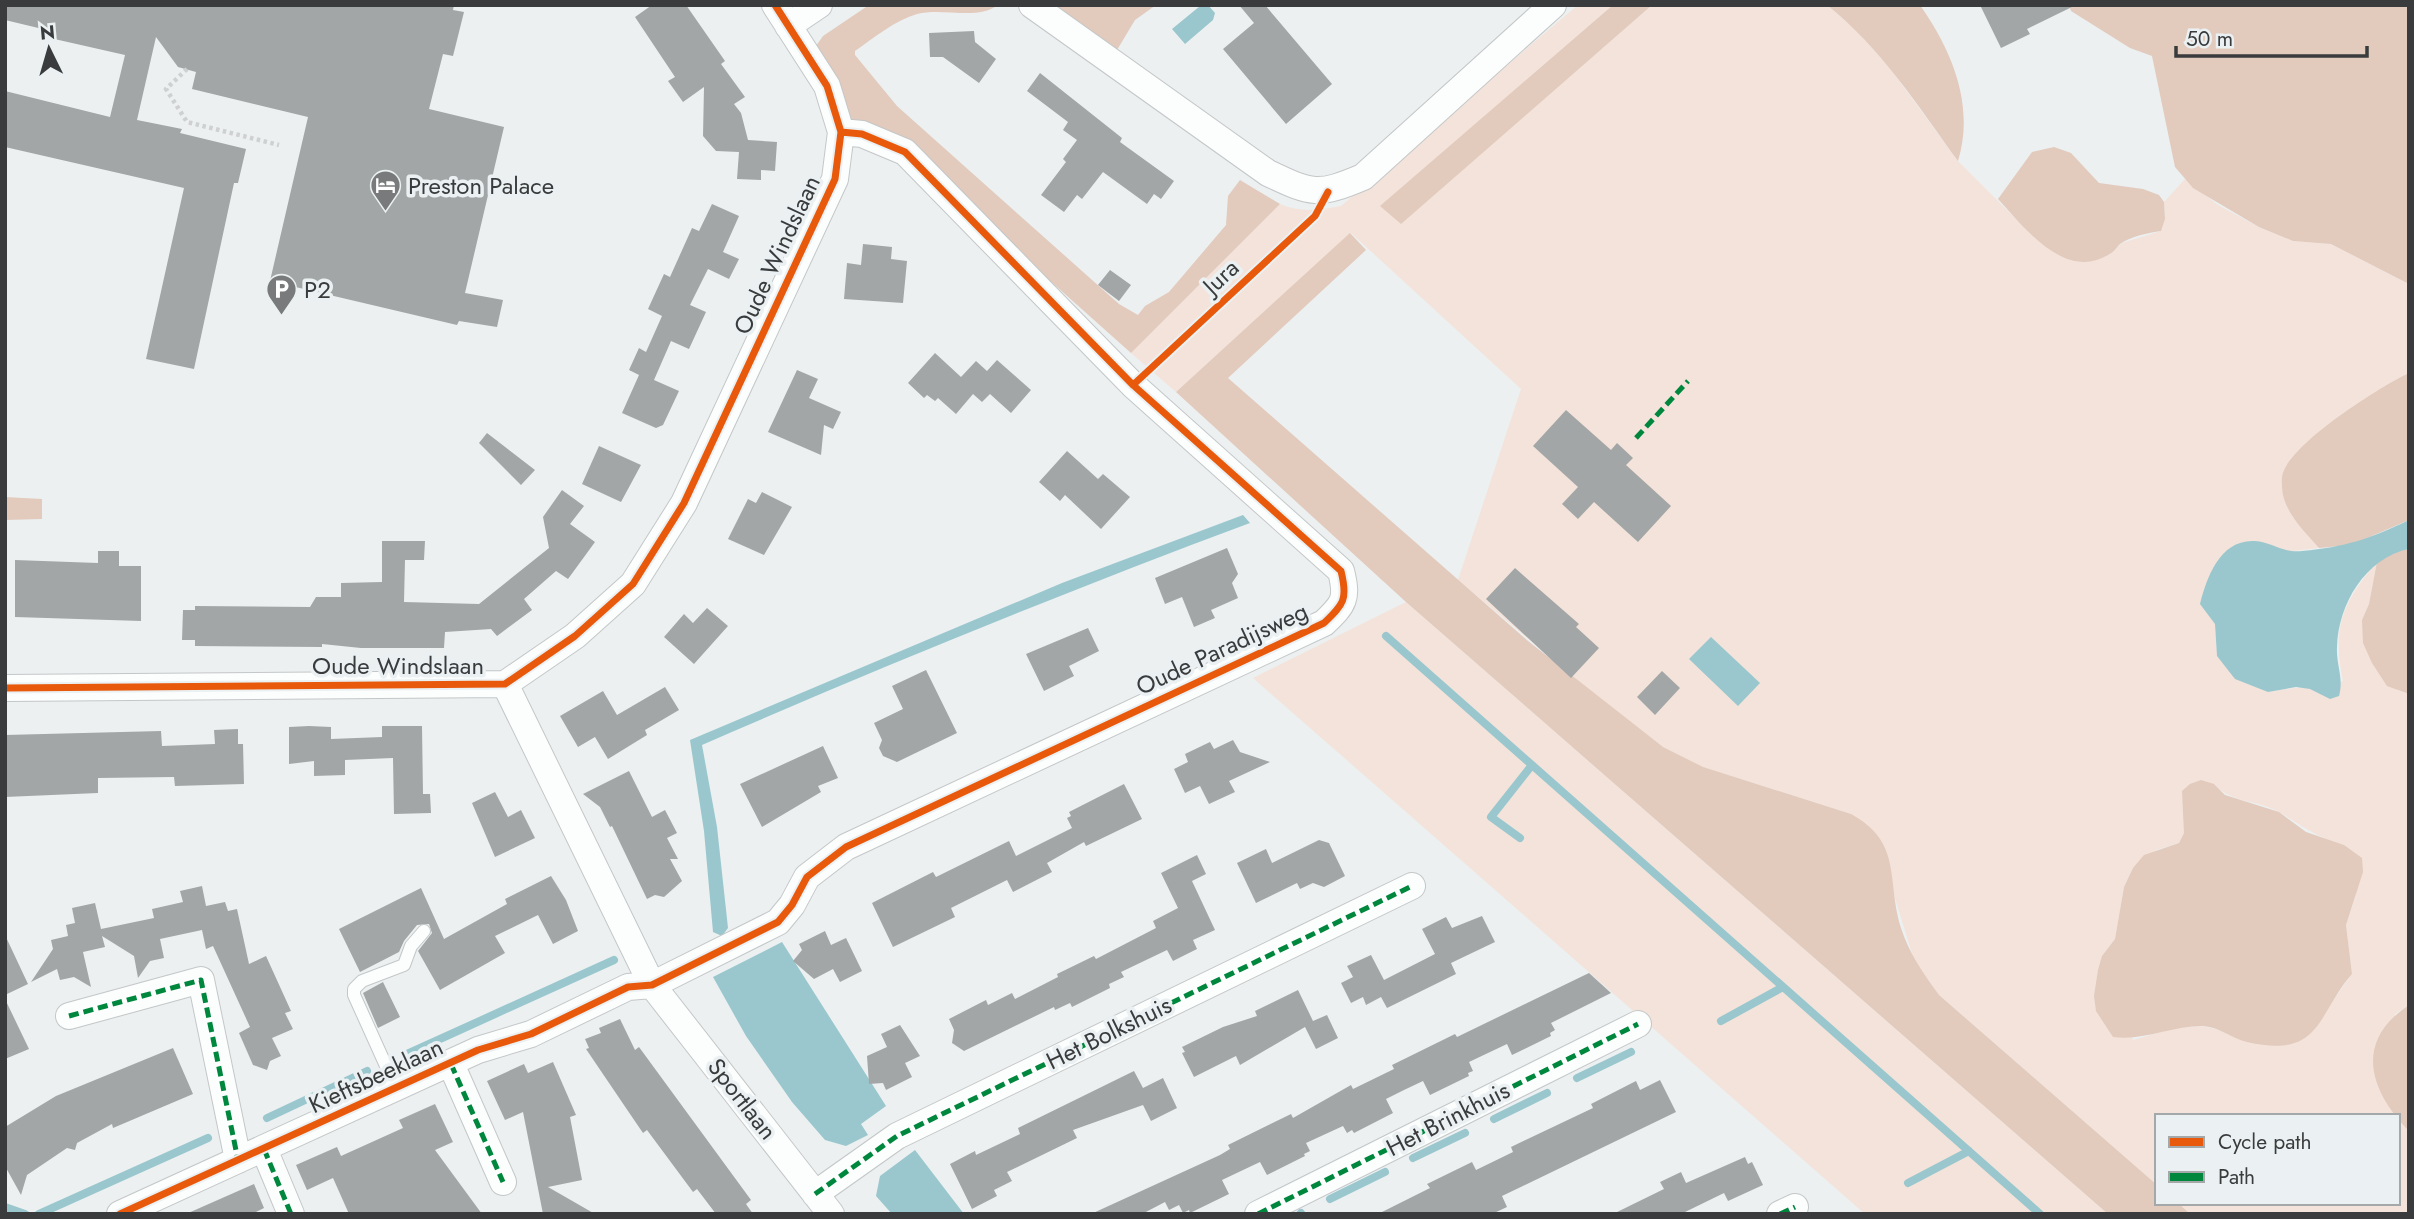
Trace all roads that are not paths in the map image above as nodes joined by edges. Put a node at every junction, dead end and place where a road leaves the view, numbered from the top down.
1 (819, 5) edge
2 (1032, 5) edge
3 (1549, 7) edge
4 (781, 16) edge
5 (841, 132) junction
6 (505, 684) junction
7 (5, 688) edge
8 (1412, 886) dead end
9 (424, 931) dead end
10 (652, 985) junction
11 (69, 1016) dead end
12 (1637, 1024) dead end
13 (451, 1064) junction
14 (396, 1089) junction
15 (264, 1149) junction
16 (238, 1160) junction
17 (503, 1182) dead end
18 (823, 1204) edge
19 (120, 1214) edge
20 (291, 1214) edge
21 (1258, 1214) edge

1 - 4 street
2 - 3 street
4 - 5 street
5 - 6 street, Oude Windslaan
5 - 10 street, Oude Paradijsweg
6 - 7 street, Oude Windslaan
6 - 10 street, Oude Windslaan
8 - 18 street, Het Bolkshuis
9 - 14 lane
10 - 13 street, Kieftsbeeklaan
10 - 18 street, Sportlaan
11 - 16 street
12 - 21 street, Het Brinkhuis
13 - 14 street, Kieftsbeeklaan
13 - 17 street, Kieftsbeeklaan
14 - 15 street, Kieftsbeeklaan
15 - 16 street, Kieftsbeeklaan
15 - 20 street
16 - 19 street, Kieftsbeeklaan

